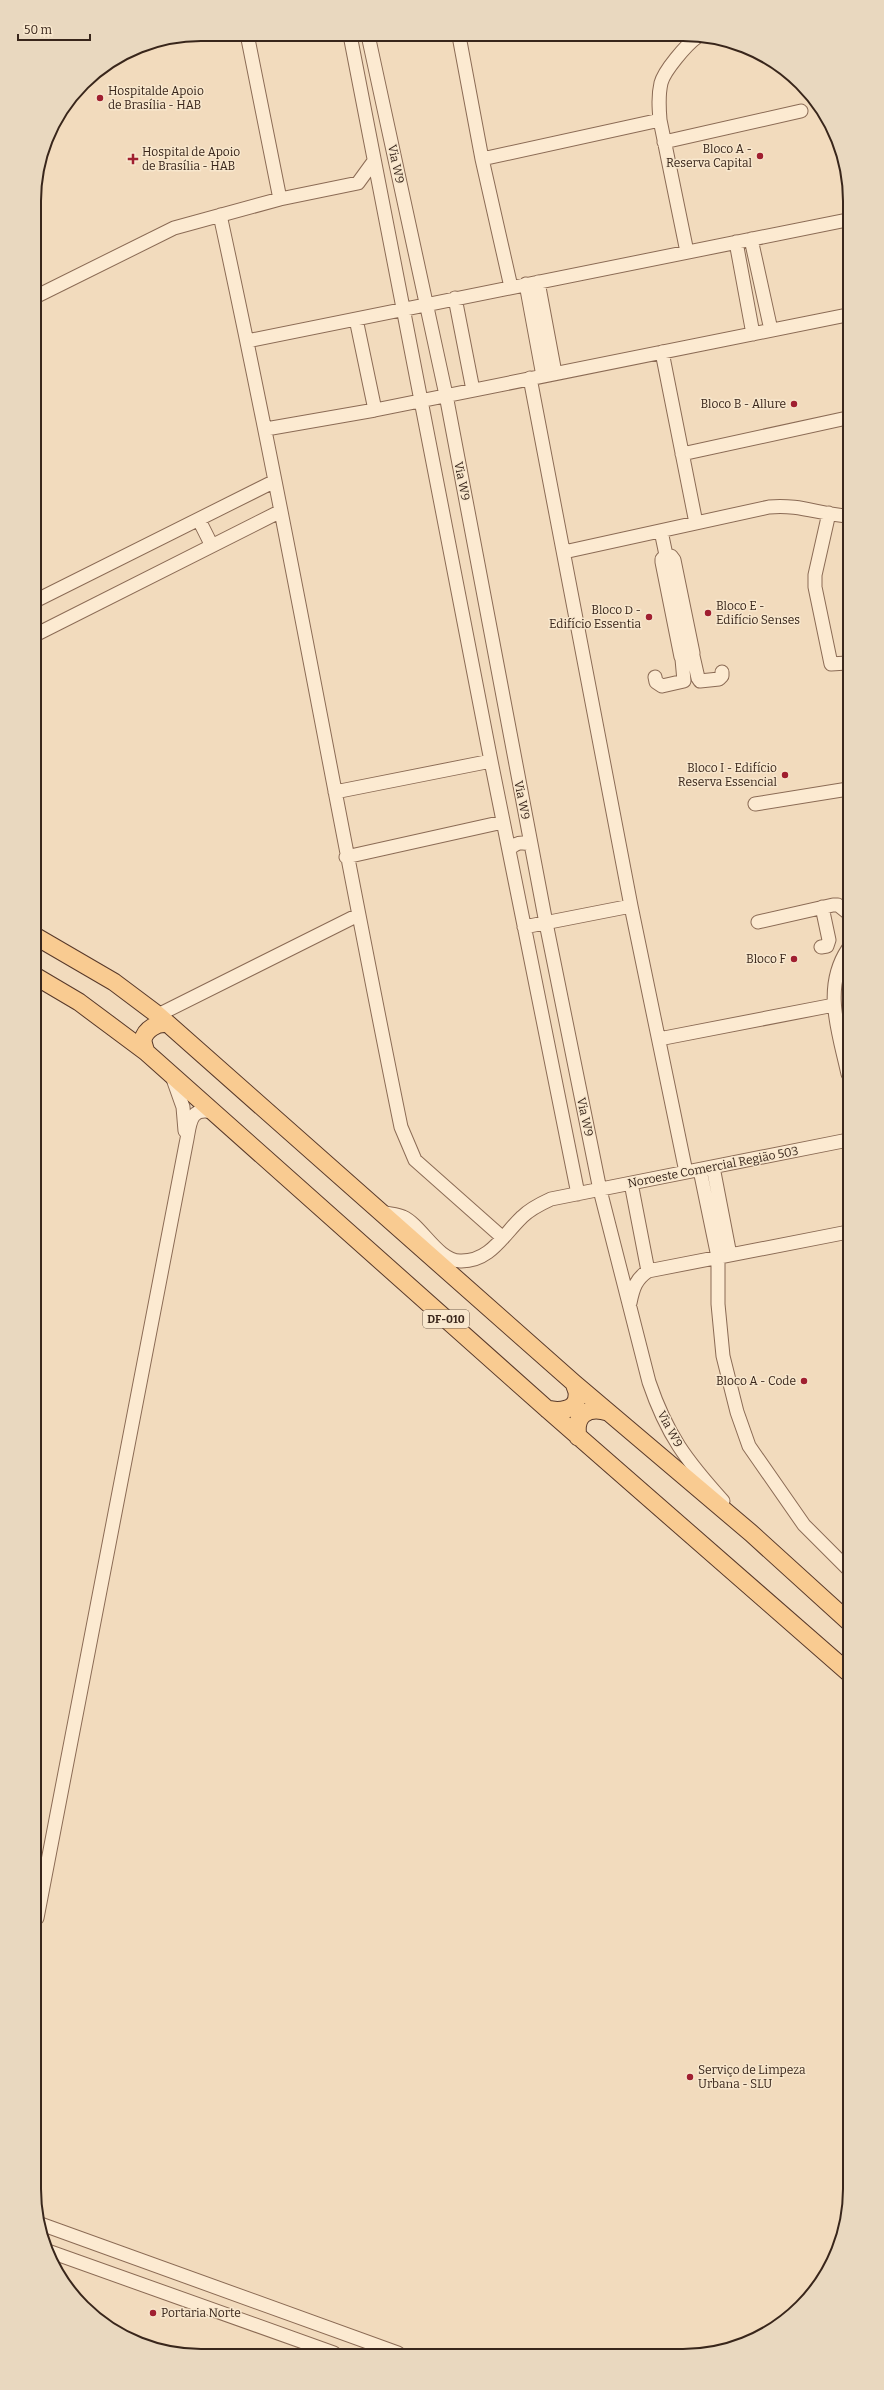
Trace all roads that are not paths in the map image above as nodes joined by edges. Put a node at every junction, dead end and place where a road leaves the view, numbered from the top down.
1 (248, 41) edge
2 (352, 41) edge
3 (373, 41) edge
4 (460, 41) edge
5 (693, 41) edge
6 (801, 111) dead end
7 (660, 120) junction
8 (664, 142) junction
9 (482, 159) junction
10 (374, 161) junction
11 (358, 183) junction
12 (380, 196) junction
13 (280, 199) junction
14 (220, 215) junction
15 (843, 221) edge
16 (751, 239) junction
17 (736, 242) junction
18 (687, 252) junction
19 (532, 283) junction
20 (511, 287) junction
21 (41, 294) edge
22 (455, 298) junction
23 (426, 304) junction
24 (402, 309) junction
25 (843, 316) edge
26 (356, 319) junction
27 (771, 330) junction
28 (753, 334) junction
29 (247, 341) junction
30 (662, 352) junction
31 (549, 375) junction
32 (530, 378) junction
33 (473, 390) junction
34 (446, 395) junction
35 (420, 400) junction
36 (375, 410) junction
37 (843, 419) edge
38 (266, 429) junction
39 (682, 454) junction
40 (275, 482) junction
41 (281, 511) junction
42 (829, 513) junction
43 (843, 515) edge
44 (200, 520) junction
45 (696, 523) junction
46 (661, 531) junction
47 (211, 544) junction
48 (564, 552) junction
49 (41, 598) edge
50 (41, 632) edge
51 (687, 658) junction
52 (843, 663) edge
53 (722, 672) dead end
54 (654, 677) dead end
55 (491, 760) junction
56 (843, 790) edge
57 (335, 792) junction
58 (755, 804) dead end
59 (503, 822) junction
60 (531, 844) junction
61 (509, 850) junction
62 (346, 857) junction
63 (632, 906) junction
64 (822, 907) junction
65 (843, 909) edge
66 (358, 915) junction
67 (758, 922) dead end
68 (546, 923) junction
69 (524, 927) junction
70 (41, 939) edge
71 (821, 946) dead end
72 (843, 957) edge
73 (534, 974) junction
74 (556, 974) junction
75 (41, 979) edge
76 (834, 1005) junction
77 (163, 1020) junction
78 (659, 1039) junction
79 (843, 1049) edge
80 (146, 1052) junction
81 (172, 1076) junction
82 (212, 1112) junction
83 (843, 1141) edge
84 (186, 1144) junction
85 (706, 1169) junction
86 (686, 1172) junction
87 (631, 1183) junction
88 (600, 1190) junction
89 (578, 1194) junction
90 (381, 1212) junction
91 (843, 1233) edge
92 (503, 1238) junction
93 (724, 1256) junction
94 (648, 1271) junction
95 (630, 1307) junction
96 (574, 1383) junction
97 (547, 1409) junction
98 (608, 1412) junction
99 (578, 1437) junction
100 (751, 1533) junction
101 (843, 1564) edge
102 (843, 1617) edge
103 (843, 1668) edge
104 (41, 1897) edge
105 (45, 2227) edge
106 (55, 2253) edge
107 (323, 2349) edge
108 (385, 2349) edge

1 - 13 street
2 - 10 street, Via W9
3 - 23 street, Via W9
4 - 9 street
5 - 7 street
6 - 8 street
7 - 8 street
7 - 9 street
8 - 18 street
9 - 20 street
10 - 11 street
10 - 12 street, Via W9
11 - 12 street
11 - 13 street
12 - 24 street, Via W9
13 - 14 street
14 - 21 street
14 - 29 street
15 - 16 street
16 - 17 street
16 - 27 street
17 - 18 street
17 - 28 street
18 - 19 street
19 - 20 street
19 - 31 street
20 - 22 street
22 - 23 street
22 - 33 street
23 - 24 street
23 - 34 street, Via W9
24 - 26 street
24 - 35 street, Via W9
25 - 27 street
26 - 29 street
26 - 36 street
27 - 28 street
28 - 30 street
29 - 38 street
30 - 31 street
30 - 39 street
31 - 32 street
32 - 33 street
32 - 48 street
33 - 34 street
34 - 35 street
34 - 60 street, Via W9
35 - 36 street
35 - 55 street, Via W9
36 - 38 street
37 - 39 street
38 - 40 street
39 - 45 street
40 - 41 street
40 - 44 street
41 - 47 street
41 - 57 street
42 - 43 street
42 - 45 street
42 - 52 street
44 - 47 street
44 - 49 street
45 - 46 street
46 - 48 street
46 - 51 street
47 - 50 street
48 - 63 street
51 - 53 street
51 - 54 street
55 - 57 street
55 - 59 street, Via W9
56 - 58 street
57 - 62 street
59 - 61 street, Via W9
59 - 62 street
60 - 61 street
60 - 68 street, Via W9
61 - 69 street, Via W9
62 - 66 street
63 - 68 street
63 - 78 street
64 - 65 street
64 - 67 street
64 - 71 street
66 - 77 street
66 - 92 street
68 - 69 street
68 - 74 street, Via W9
69 - 73 street, Via W9
70 - 77 main road, DF-010
72 - 76 street
73 - 74 street
73 - 89 street, Via W9
74 - 88 street, Via W9
75 - 80 main road, DF-010
76 - 78 street
76 - 79 street
77 - 80 main road
77 - 90 main road, DF-010
78 - 86 street
80 - 81 main road, DF-010
81 - 82 main road, DF-010
81 - 84 street
82 - 84 street
82 - 97 main road, DF-010
83 - 85 street, Noroeste Comercial Região 503
84 - 104 street
85 - 86 street, Noroeste Comercial Região 503
85 - 93 street
86 - 87 street, Noroeste Comercial Região 503
87 - 88 street, Noroeste Comercial Região 503
87 - 94 street
88 - 89 street, Noroeste Comercial Região 503
88 - 95 street, Via W9
89 - 92 street, Noroeste Comercial Região 503
90 - 92 street, Noroeste Comercial Região 503
90 - 96 main road, DF-010
91 - 93 street
93 - 94 street
93 - 101 street
94 - 95 street
95 - 100 street, Via W9
96 - 97 main road
96 - 98 main road, DF-010
97 - 99 main road, DF-010
98 - 99 main road
98 - 100 main road, DF-010
99 - 103 main road, DF-010
100 - 102 main road, DF-010
105 - 108 street
106 - 107 street

